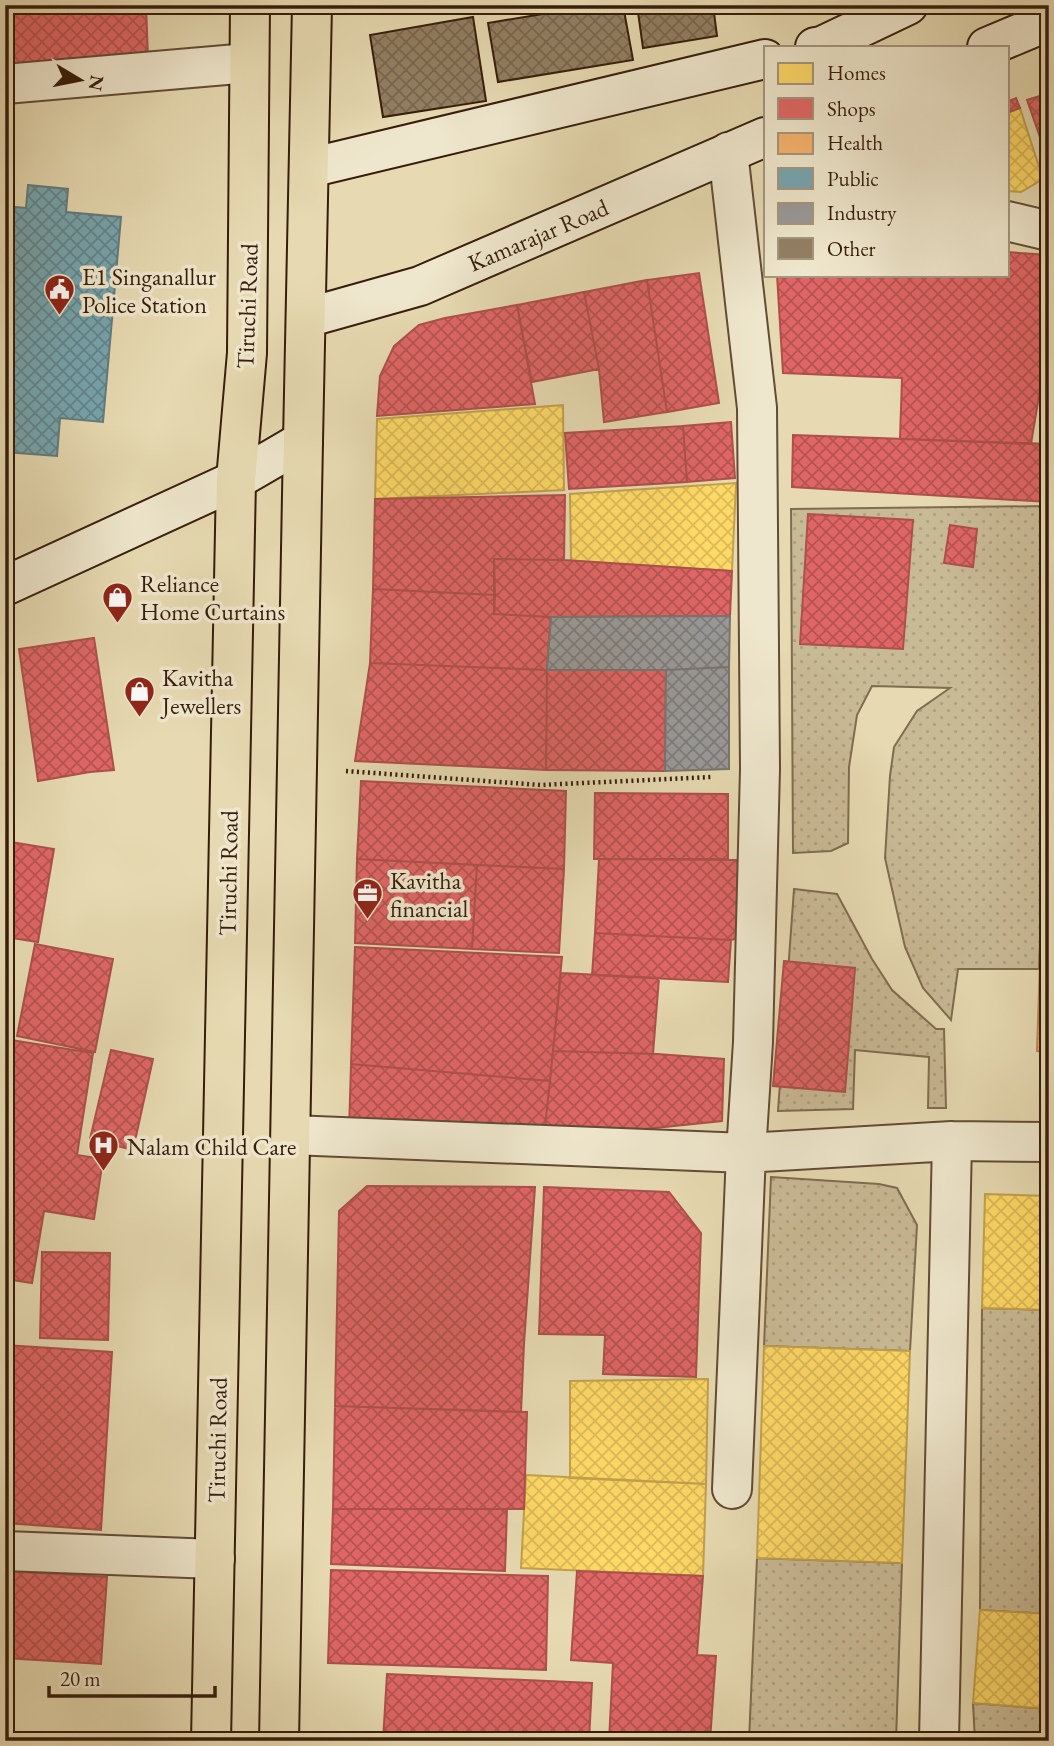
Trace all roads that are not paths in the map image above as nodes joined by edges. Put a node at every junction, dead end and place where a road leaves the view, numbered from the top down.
1 (250, 5) edge
2 (312, 5) edge
3 (908, 5) edge
4 (1049, 21) edge
5 (822, 46) edge
6 (989, 46) edge
7 (764, 59) edge
8 (249, 63) junction
9 (5, 84) edge
10 (764, 137) edge
11 (728, 152) junction
12 (309, 168) junction
13 (1009, 221) edge
14 (1049, 231) edge
15 (306, 318) junction
16 (303, 442) junction
17 (236, 480) junction
18 (5, 586) edge
19 (291, 1135) junction
20 (952, 1141) junction
21 (1049, 1142) edge
22 (746, 1153) junction
23 (732, 1489) dead end
24 (5, 1551) edge
25 (215, 1559) junction
26 (211, 1741) edge
27 (279, 1741) edge
28 (939, 1741) edge

1 - 8 highway, Tiruchi Road
2 - 12 highway
3 - 5 street
4 - 6 street
7 - 12 street
8 - 9 street
8 - 17 highway, Tiruchi Road
10 - 11 street, Kamarajar Road
11 - 15 street, Kamarajar Road
11 - 22 street
12 - 15 highway
13 - 14 street
15 - 16 highway
16 - 17 street
16 - 19 highway
17 - 18 street
17 - 25 highway, Tiruchi Road
19 - 22 street
19 - 27 highway
20 - 21 street
20 - 22 street
20 - 28 street
22 - 23 street
24 - 25 street
25 - 26 highway, Tiruchi Road

